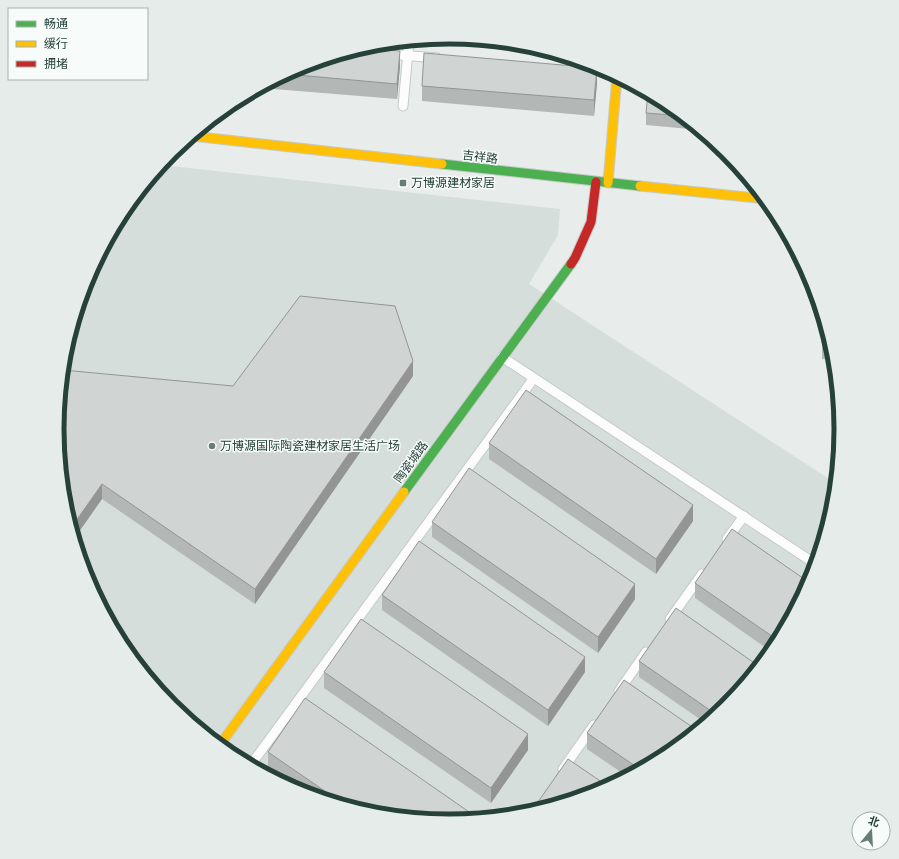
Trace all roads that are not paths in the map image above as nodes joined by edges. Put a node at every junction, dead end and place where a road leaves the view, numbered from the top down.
1 (408, 46) edge
2 (376, 53) edge
3 (407, 56) junction
4 (446, 59) edge
5 (579, 70) edge
6 (592, 71) edge
7 (616, 82) edge
8 (403, 106) dead end
9 (199, 137) edge
10 (596, 182) junction
11 (608, 183) junction
12 (757, 198) edge
13 (502, 357) junction
14 (534, 378) junction
15 (744, 516) junction
16 (721, 548) edge
17 (812, 562) edge
18 (707, 568) edge
19 (665, 626) edge
20 (651, 645) edge
21 (614, 697) edge
22 (600, 716) edge
23 (223, 741) edge
24 (254, 761) edge
25 (559, 774) edge

1 - 3 lane
2 - 3 lane
3 - 4 lane
3 - 8 lane
5 - 6 lane
7 - 11 street
9 - 10 street, 吉祥路
10 - 11 street, 吉祥路
10 - 13 street, 陶瓷城路
11 - 12 street, 吉祥路
13 - 14 lane
13 - 23 street, 陶瓷城路
14 - 15 lane
14 - 24 lane
15 - 16 lane
15 - 17 lane
18 - 19 lane
20 - 21 lane
22 - 25 lane

